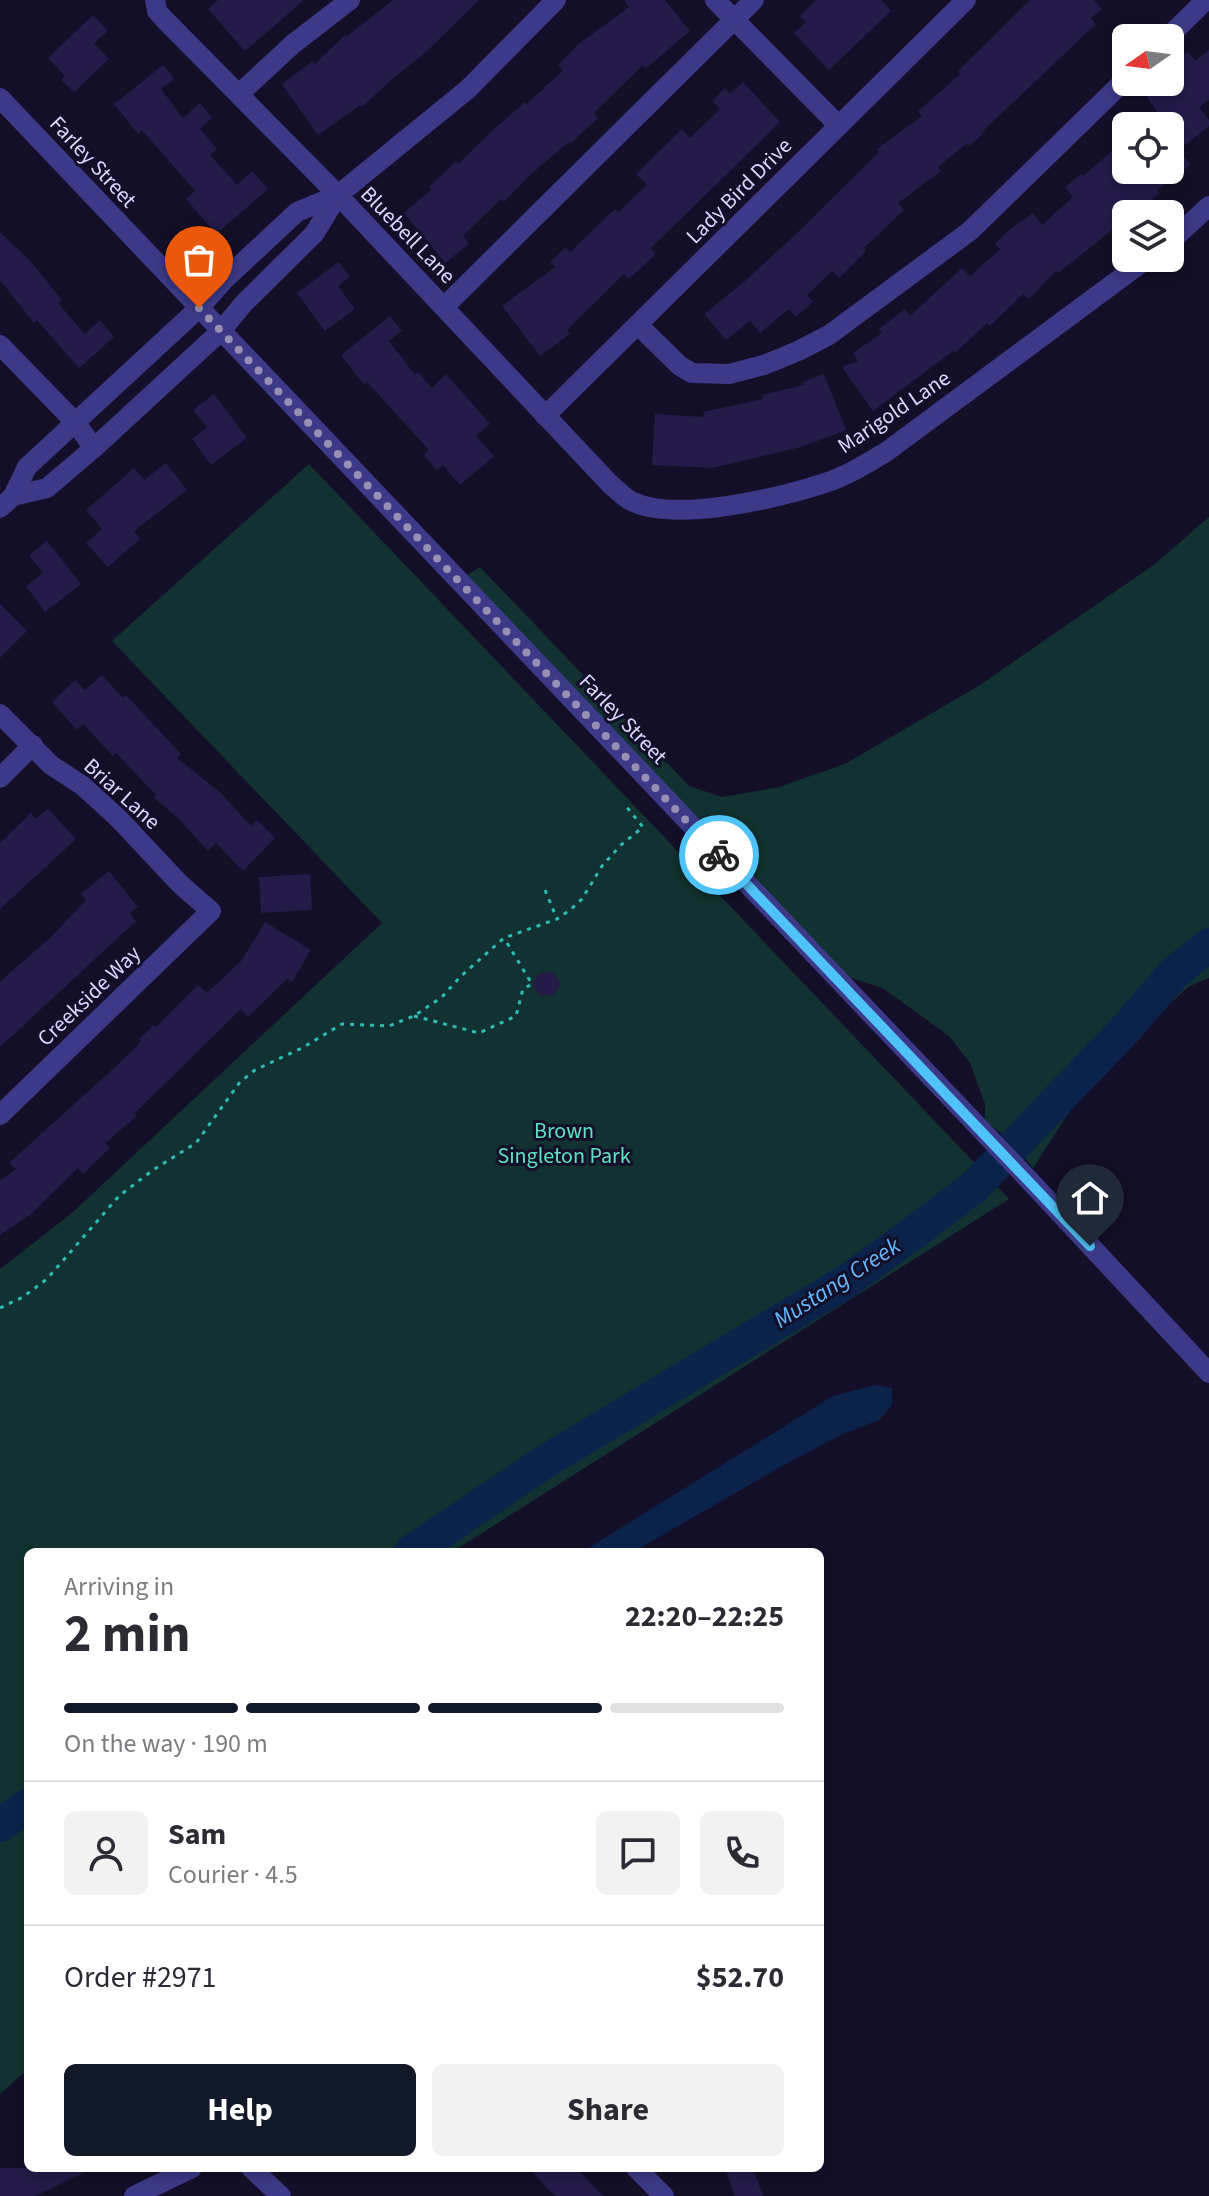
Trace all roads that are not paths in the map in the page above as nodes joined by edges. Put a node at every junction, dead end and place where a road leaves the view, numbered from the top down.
1 (350, 0) edge
2 (556, 0) edge
3 (715, 0) edge
4 (754, 0) edge
5 (966, 0) edge
6 (1206, 0) edge
7 (154, 1) edge
8 (734, 20) junction
9 (1181, 24) edge
10 (1112, 93) edge
11 (239, 94) junction
12 (0, 98) edge
13 (839, 126) junction
14 (338, 195) junction
15 (1209, 206) edge
16 (1184, 229) edge
17 (1129, 272) edge
18 (444, 307) junction
19 (199, 308) junction
20 (638, 325) junction
21 (221, 331) junction
22 (0, 345) edge
23 (545, 416) junction
24 (74, 421) junction
25 (94, 448) junction
26 (630, 500) joint
27 (6, 502) edge
28 (0, 714) edge
29 (33, 745) junction
30 (0, 778) edge
31 (211, 911) joint
32 (0, 1115) edge
33 (1209, 1373) edge
34 (184, 2172) edge
35 (255, 2172) edge
36 (640, 2172) edge
37 (134, 2196) edge
38 (281, 2196) edge
39 (664, 2196) edge

1 - 11 street
2 - 14 street
3 - 8 street
4 - 8 street
5 - 13 street, Lady Bird Drive
6 - 9 street
7 - 11 street, Bluebell Lane
8 - 13 street
8 - 18 street
10 - 20 street
11 - 14 street, Bluebell Lane
12 - 19 street, Farley Street
13 - 20 street, Lady Bird Drive
14 - 18 street, Bluebell Lane
14 - 19 street
14 - 21 street
15 - 16 street
17 - 26 street, Marigold Lane
18 - 23 street, Bluebell Lane
19 - 21 street, Farley Street
19 - 24 street
20 - 23 street, Lady Bird Drive
21 - 25 street
21 - 33 street, Farley Street
22 - 24 street
23 - 26 street, Bluebell Lane
24 - 25 street
24 - 27 street
25 - 27 street
28 - 29 street, Briar Lane
29 - 30 street
29 - 31 street, Briar Lane
31 - 32 street, Creekside Way
34 - 37 street
35 - 38 street
36 - 39 street

